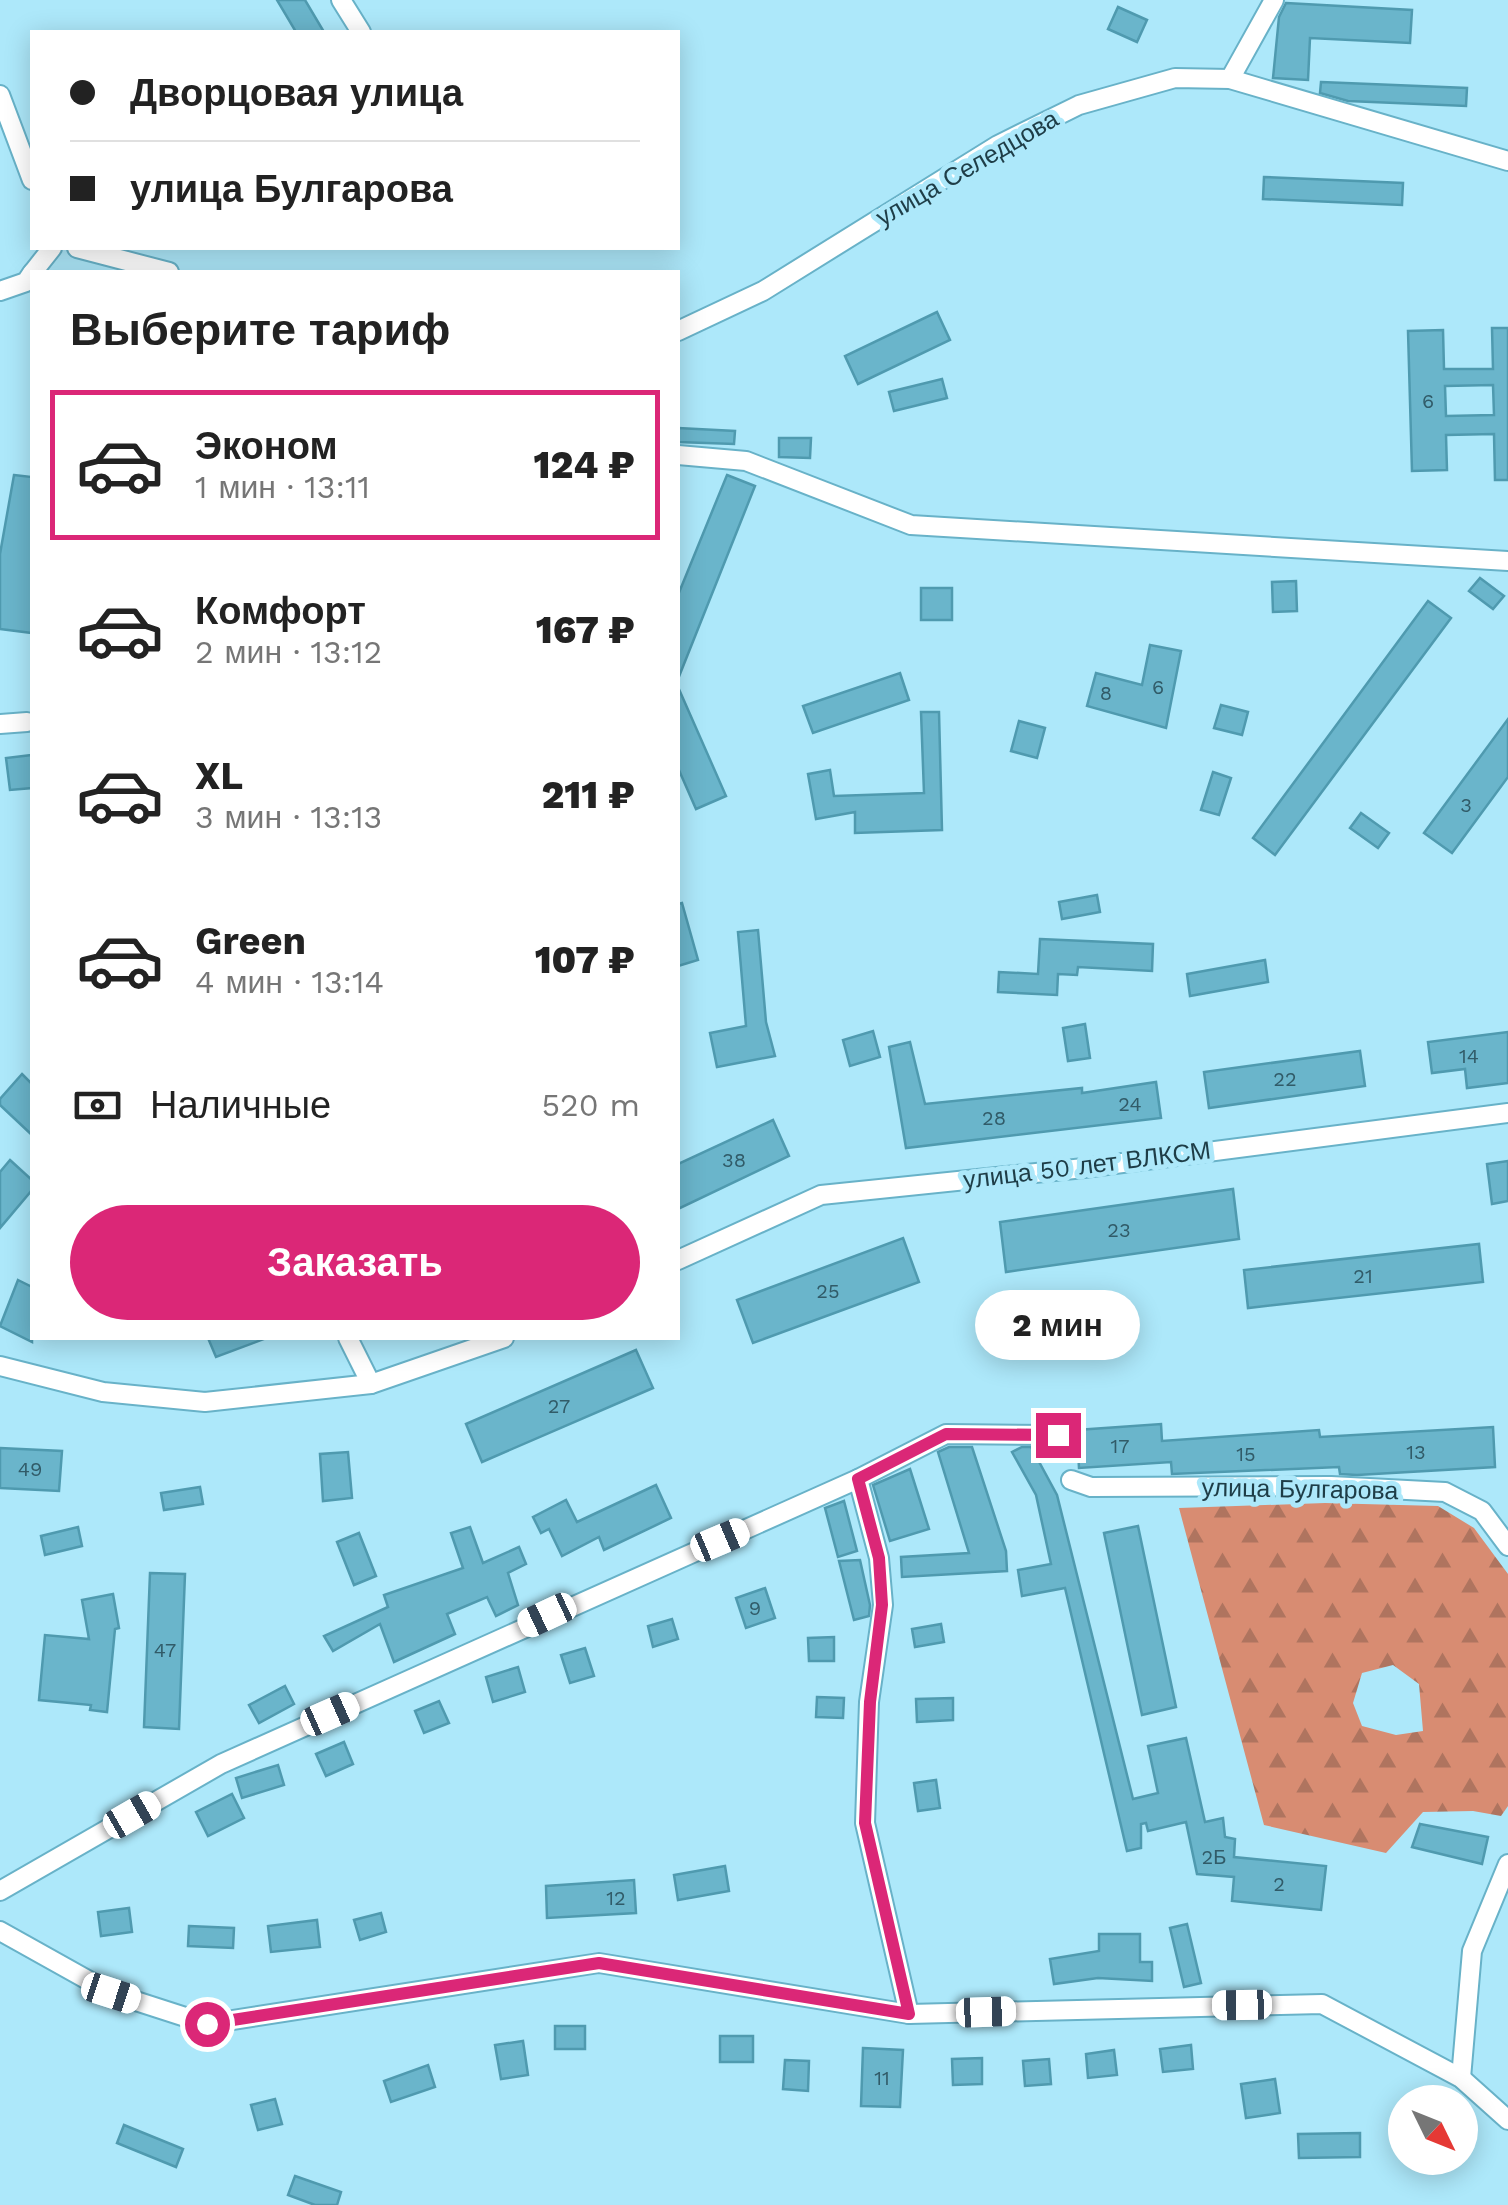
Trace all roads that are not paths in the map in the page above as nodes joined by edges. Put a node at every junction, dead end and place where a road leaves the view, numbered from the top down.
1 (341, 0) edge
2 (1274, 0) edge
3 (359, 30) edge
4 (1230, 80) junction
5 (0, 95) edge
6 (1508, 161) edge
7 (30, 175) edge
8 (50, 250) edge
9 (84, 250) edge
10 (35, 270) edge
11 (160, 270) edge
12 (30, 277) edge
13 (0, 291) edge
14 (680, 330) edge
15 (680, 455) edge
16 (1508, 560) edge
17 (27, 722) dead end
18 (0, 724) edge
19 (1508, 1113) edge
20 (680, 1259) edge
21 (349, 1340) edge
22 (498, 1340) edge
23 (0, 1366) edge
24 (371, 1384) junction
25 (1058, 1435) dead end
26 (858, 1479) junction
27 (1071, 1480) dead end
28 (1508, 1546) edge
29 (1508, 1864) edge
30 (0, 1891) edge
31 (0, 1930) edge
32 (909, 2014) junction
33 (1460, 2078) junction
34 (1508, 2120) edge

1 - 3 street
2 - 4 street
4 - 6 street, улица Селедцова
4 - 14 street, улица Селедцова
5 - 7 street
8 - 10 street
9 - 11 street
12 - 13 street
15 - 16 street
17 - 18 street
19 - 20 street, улица 50 лет ВЛКСМ
21 - 24 street
22 - 24 street
23 - 24 street
25 - 26 street
26 - 30 street
26 - 32 street
27 - 28 street, улица Булгарова
29 - 33 street
31 - 32 street
32 - 33 street
33 - 34 street

